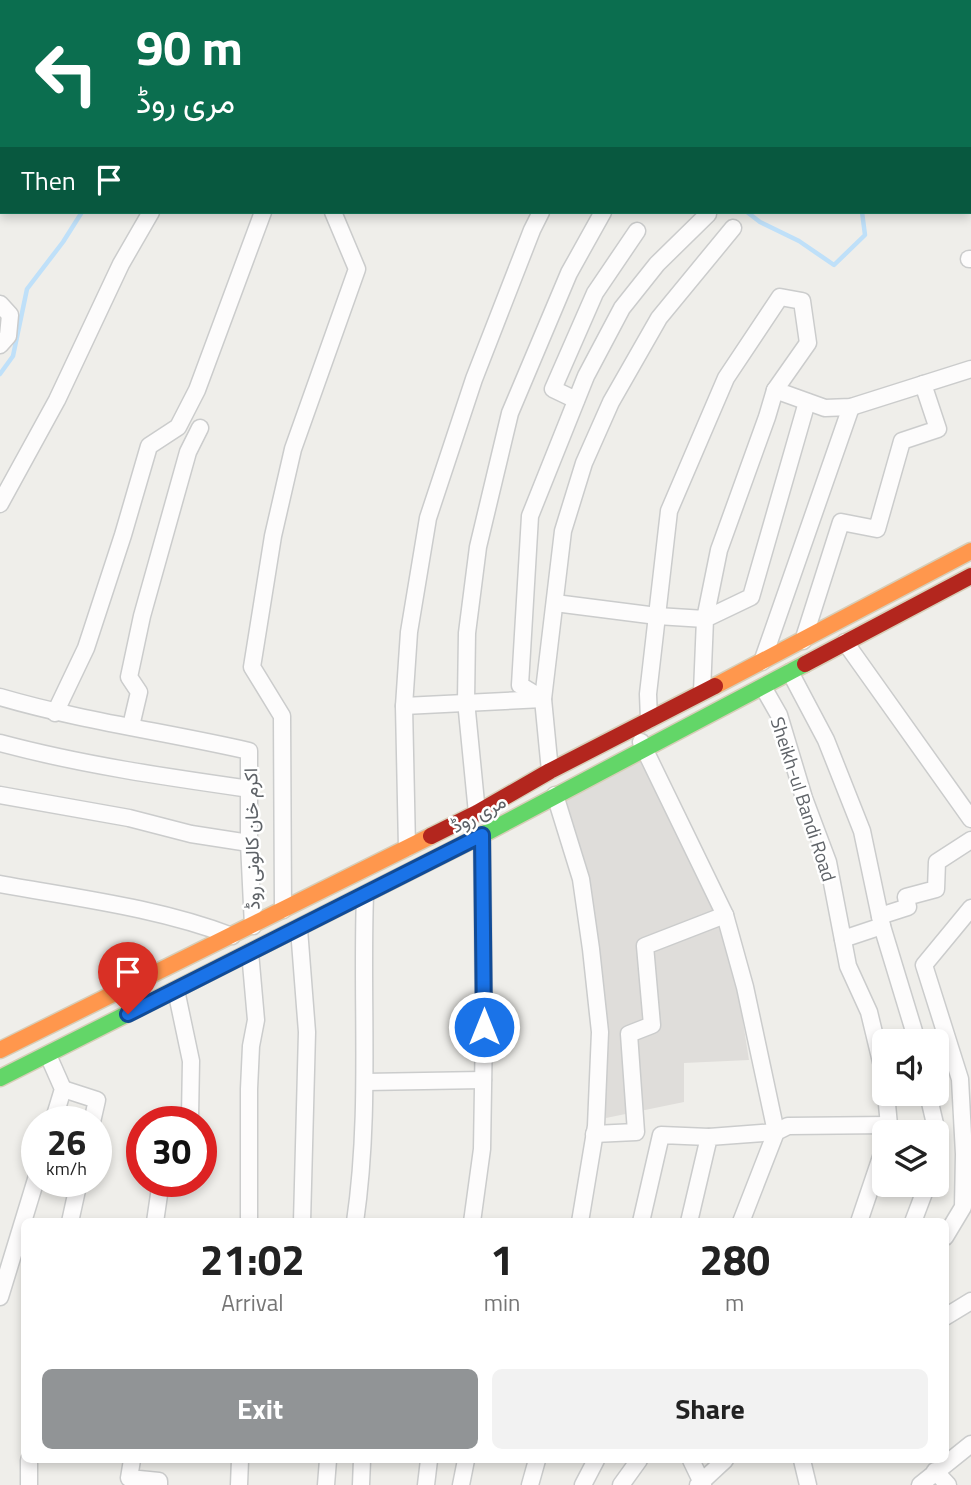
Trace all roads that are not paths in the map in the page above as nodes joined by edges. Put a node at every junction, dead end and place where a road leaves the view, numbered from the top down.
1 (150, 214) edge
2 (262, 214) edge
3 (334, 214) edge
4 (540, 214) edge
5 (602, 214) edge
6 (708, 214) dead end
7 (733, 228) dead end
8 (638, 231) dead end
9 (0, 304) edge
10 (0, 345) edge
11 (971, 369) edge
12 (923, 384) junction
13 (775, 390) junction
14 (576, 400) junction
15 (807, 402) junction
16 (851, 407) junction
17 (200, 428) dead end
18 (0, 504) edge
19 (971, 551) edge
20 (971, 576) edge
21 (555, 603) junction
22 (657, 616) junction
23 (705, 619) junction
24 (803, 641) junction
25 (845, 642) junction
26 (762, 662) junction
27 (790, 672) junction
28 (763, 687) junction
29 (702, 692) junction
30 (0, 697) edge
31 (543, 699) junction
32 (466, 701) junction
33 (404, 706) junction
34 (55, 713) junction
35 (649, 720) junction
36 (131, 726) junction
37 (634, 728) junction
38 (0, 743) edge
39 (645, 750) junction
40 (550, 771) junction
41 (250, 789) junction
42 (0, 795) edge
43 (555, 796) junction
44 (477, 813) junction
45 (971, 819) edge
46 (482, 835) junction
47 (971, 840) edge
48 (248, 844) junction
49 (407, 848) junction
50 (0, 884) edge
51 (365, 895) junction
52 (971, 908) edge
53 (283, 910) junction
54 (725, 915) junction
55 (881, 921) junction
56 (253, 926) junction
57 (299, 929) junction
58 (232, 936) junction
59 (843, 939) junction
60 (250, 952) junction
61 (176, 990) junction
62 (873, 1029) edge
63 (913, 1029) edge
64 (17, 1042) junction
65 (0, 1050) edge
66 (48, 1055) junction
67 (28, 1065) junction
68 (0, 1078) edge
69 (483, 1080) junction
70 (365, 1083) junction
71 (63, 1089) junction
72 (58, 1106) edge
73 (96, 1106) edge
74 (190, 1106) edge
75 (872, 1128) edge
76 (776, 1132) junction
77 (594, 1134) junction
78 (709, 1137) junction
79 (872, 1184) edge
80 (31, 1197) edge
81 (75, 1197) edge
82 (159, 1197) edge
83 (923, 1197) edge
84 (24, 1218) edge
85 (71, 1218) edge
86 (156, 1218) edge
87 (249, 1218) edge
88 (302, 1218) edge
89 (356, 1218) edge
90 (472, 1218) edge
91 (581, 1218) edge
92 (642, 1218) edge
93 (691, 1218) edge
94 (743, 1218) edge
95 (860, 1218) edge
96 (915, 1218) edge
97 (21, 1228) edge
98 (949, 1231) edge
99 (0, 1297) edge
100 (971, 1301) edge
101 (949, 1315) edge
102 (971, 1444) edge
103 (949, 1460) edge
104 (29, 1463) edge
105 (132, 1463) edge
106 (240, 1463) edge
107 (328, 1463) edge
108 (362, 1463) edge
109 (429, 1463) edge
110 (465, 1463) edge
111 (536, 1463) edge
112 (594, 1463) edge
113 (637, 1463) edge
114 (692, 1463) edge
115 (722, 1463) edge
116 (803, 1463) edge
117 (946, 1463) edge
118 (935, 1471) junction
119 (700, 1484) edge
120 (29, 1485) edge
121 (159, 1485) edge
122 (239, 1485) edge
123 (327, 1485) edge
124 (361, 1485) edge
125 (426, 1485) edge
126 (461, 1485) edge
127 (530, 1485) edge
128 (583, 1485) edge
129 (621, 1485) edge
130 (808, 1485) edge
131 (920, 1485) edge
132 (948, 1485) edge

1 - 18 street
2 - 34 street
3 - 53 street
4 - 33 street
5 - 32 street
6 - 14 street
7 - 21 street
8 - 14 street
9 - 10 street
11 - 12 street
12 - 16 street
12 - 24 street
13 - 15 street
13 - 22 street
13 - 23 street
14 - 31 street
15 - 16 street
15 - 23 street
16 - 26 street
17 - 36 street
19 - 24 main road, مری روڈ
20 - 25 main road, مری روڈ
21 - 22 street
21 - 31 street
22 - 23 street
22 - 35 street
23 - 29 street
24 - 26 main road, مری روڈ
25 - 27 main road, مری روڈ
25 - 45 street
26 - 29 main road, مری روڈ
27 - 28 main road, مری روڈ
27 - 55 street
28 - 39 main road, مری روڈ
28 - 59 street, Sheikh-ul Bandi Road
29 - 35 main road, مری روڈ
30 - 34 street
31 - 32 street
31 - 40 street
32 - 33 street
32 - 44 street
33 - 49 street
34 - 36 street
35 - 37 main road, مری روڈ
36 - 41 street, اکرم خان کالونی روڈ
37 - 39 street
37 - 40 main road, مری روڈ
38 - 41 street
39 - 43 main road, مری روڈ
39 - 54 street
40 - 44 main road, مری روڈ
41 - 48 street, اکرم خان کالونی روڈ
42 - 48 street
43 - 46 main road, مری روڈ
43 - 77 street
44 - 49 main road, مری روڈ
46 - 51 main road, مری روڈ
46 - 69 street
47 - 55 street
48 - 56 street, اکرم خان کالونی روڈ
49 - 53 main road, مری روڈ
50 - 58 street
51 - 57 main road, مری روڈ
51 - 70 street
52 - 98 street
53 - 56 main road, مری روڈ
54 - 76 street
54 - 77 street
55 - 59 street
55 - 63 street
56 - 58 main road, مری روڈ
57 - 60 main road, مری روڈ
57 - 88 street
58 - 64 main road, مری روڈ
59 - 62 street, Sheikh-ul Bandi Road
60 - 61 main road, مری روڈ
60 - 87 street
61 - 66 main road, مری روڈ
61 - 74 street
64 - 65 main road, مری روڈ
64 - 67 main road
66 - 67 main road, مری روڈ
66 - 71 street
67 - 68 main road, مری روڈ
69 - 70 street
69 - 90 street
70 - 89 street
71 - 72 street
71 - 73 street
75 - 76 street
76 - 78 street
76 - 94 street
77 - 91 street
78 - 92 street
78 - 93 street
79 - 95 street
80 - 84 street
81 - 85 street
82 - 86 street
83 - 96 street
97 - 99 street
100 - 101 street
102 - 103 street
104 - 120 street
105 - 121 street
106 - 122 street
107 - 123 street
108 - 124 street
109 - 125 street
110 - 126 street
111 - 127 street
112 - 128 street
113 - 129 street
114 - 119 street
115 - 119 street
116 - 130 street
117 - 118 street
118 - 131 street
118 - 132 street

